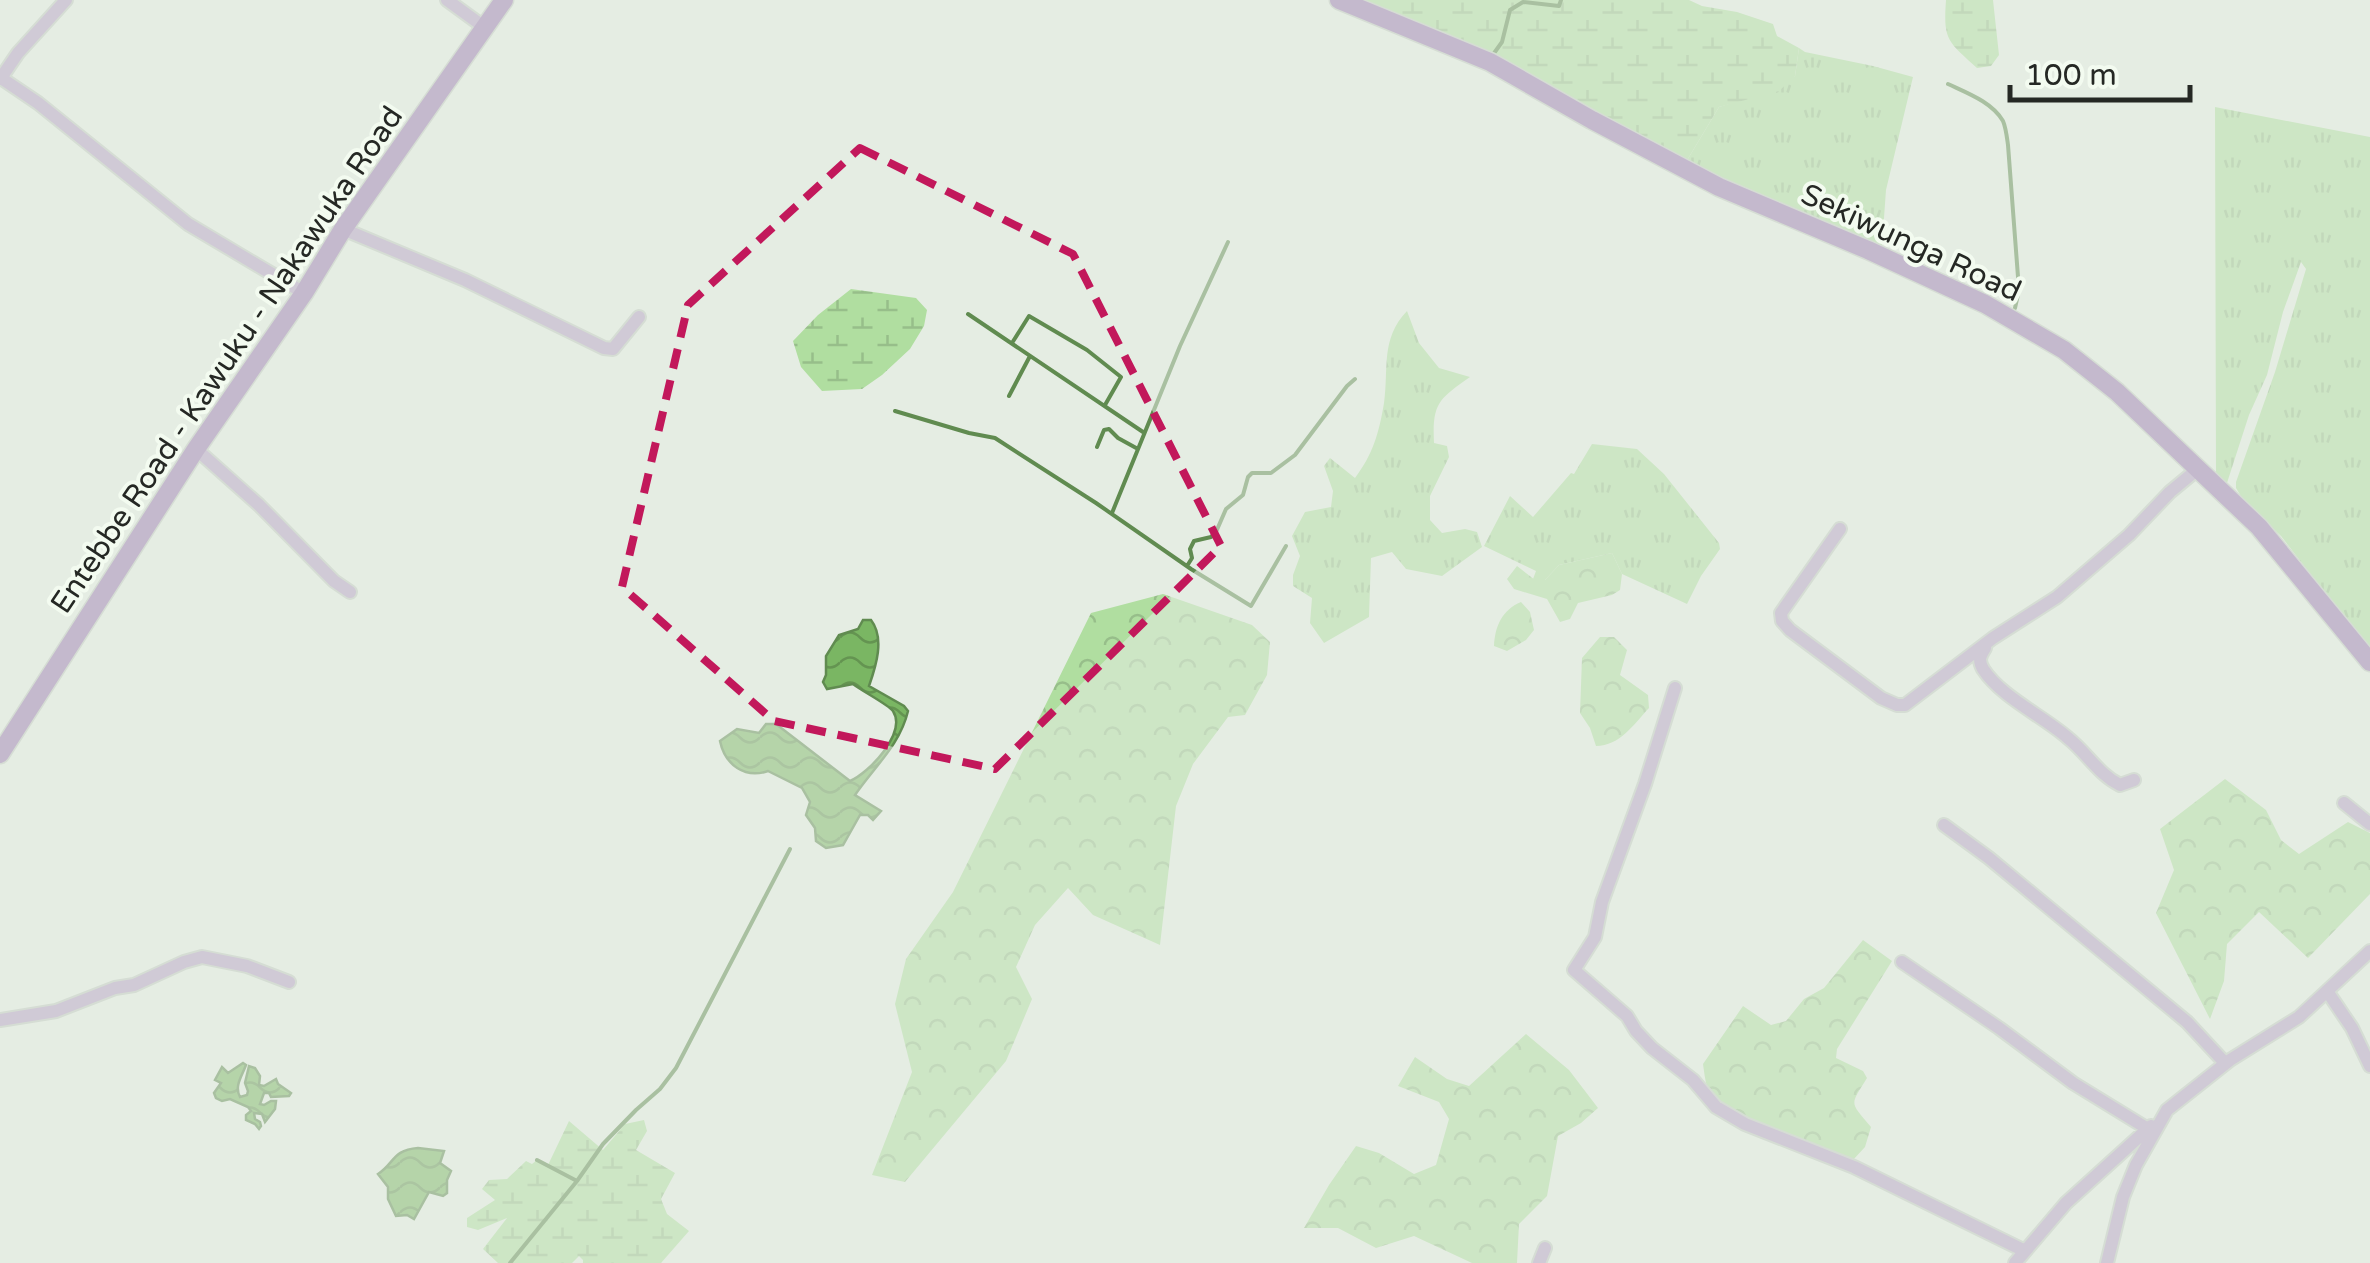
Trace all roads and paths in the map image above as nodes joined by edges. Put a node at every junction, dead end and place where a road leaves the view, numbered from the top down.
1 (66, 0) edge
2 (447, 0) edge
3 (504, 0) edge
4 (1339, 0) edge
5 (484, 28) junction
6 (1, 79) edge
7 (343, 229) junction
8 (304, 293) junction
9 (638, 317) dead end
10 (196, 449) junction
11 (2199, 468) junction
12 (1840, 529) dead end
13 (350, 592) dead end
14 (1992, 638) junction
15 (2370, 662) edge
16 (1675, 688) dead end
17 (0, 754) edge
18 (2134, 780) dead end
19 (2344, 803) dead end
20 (2370, 824) edge
21 (1944, 826) dead end
22 (2370, 951) edge
23 (1902, 962) dead end
24 (290, 982) dead end
25 (2327, 992) junction
26 (0, 1020) edge
27 (2226, 1064) junction
28 (2370, 1066) edge
29 (2167, 1110) junction
30 (2148, 1129) junction
31 (1545, 1248) dead end
32 (2025, 1251) junction
33 (1538, 1263) edge
34 (2015, 1263) edge
35 (2107, 1263) edge

1 - 6 street
2 - 5 street
3 - 5 main road, Entebbe Road - Kawuku - Nakawuka Road
4 - 11 main road, Sekiwunga Road
5 - 7 main road, Entebbe Road - Kawuku - Nakawuka Road
6 - 8 street
7 - 8 main road, Entebbe Road - Kawuku - Nakawuka Road
7 - 9 street
8 - 10 main road, Entebbe Road - Kawuku - Nakawuka Road
10 - 13 street
10 - 17 main road, Entebbe Road - Kawuku - Nakawuka Road
11 - 14 street
11 - 15 main road, Sekiwunga Road
12 - 14 street
14 - 18 street
16 - 32 street
19 - 20 street
21 - 27 street
22 - 25 street
23 - 30 street
24 - 26 street
25 - 27 street
25 - 28 street
27 - 29 street
29 - 30 street
29 - 35 street
30 - 32 street
31 - 33 street
32 - 34 street

